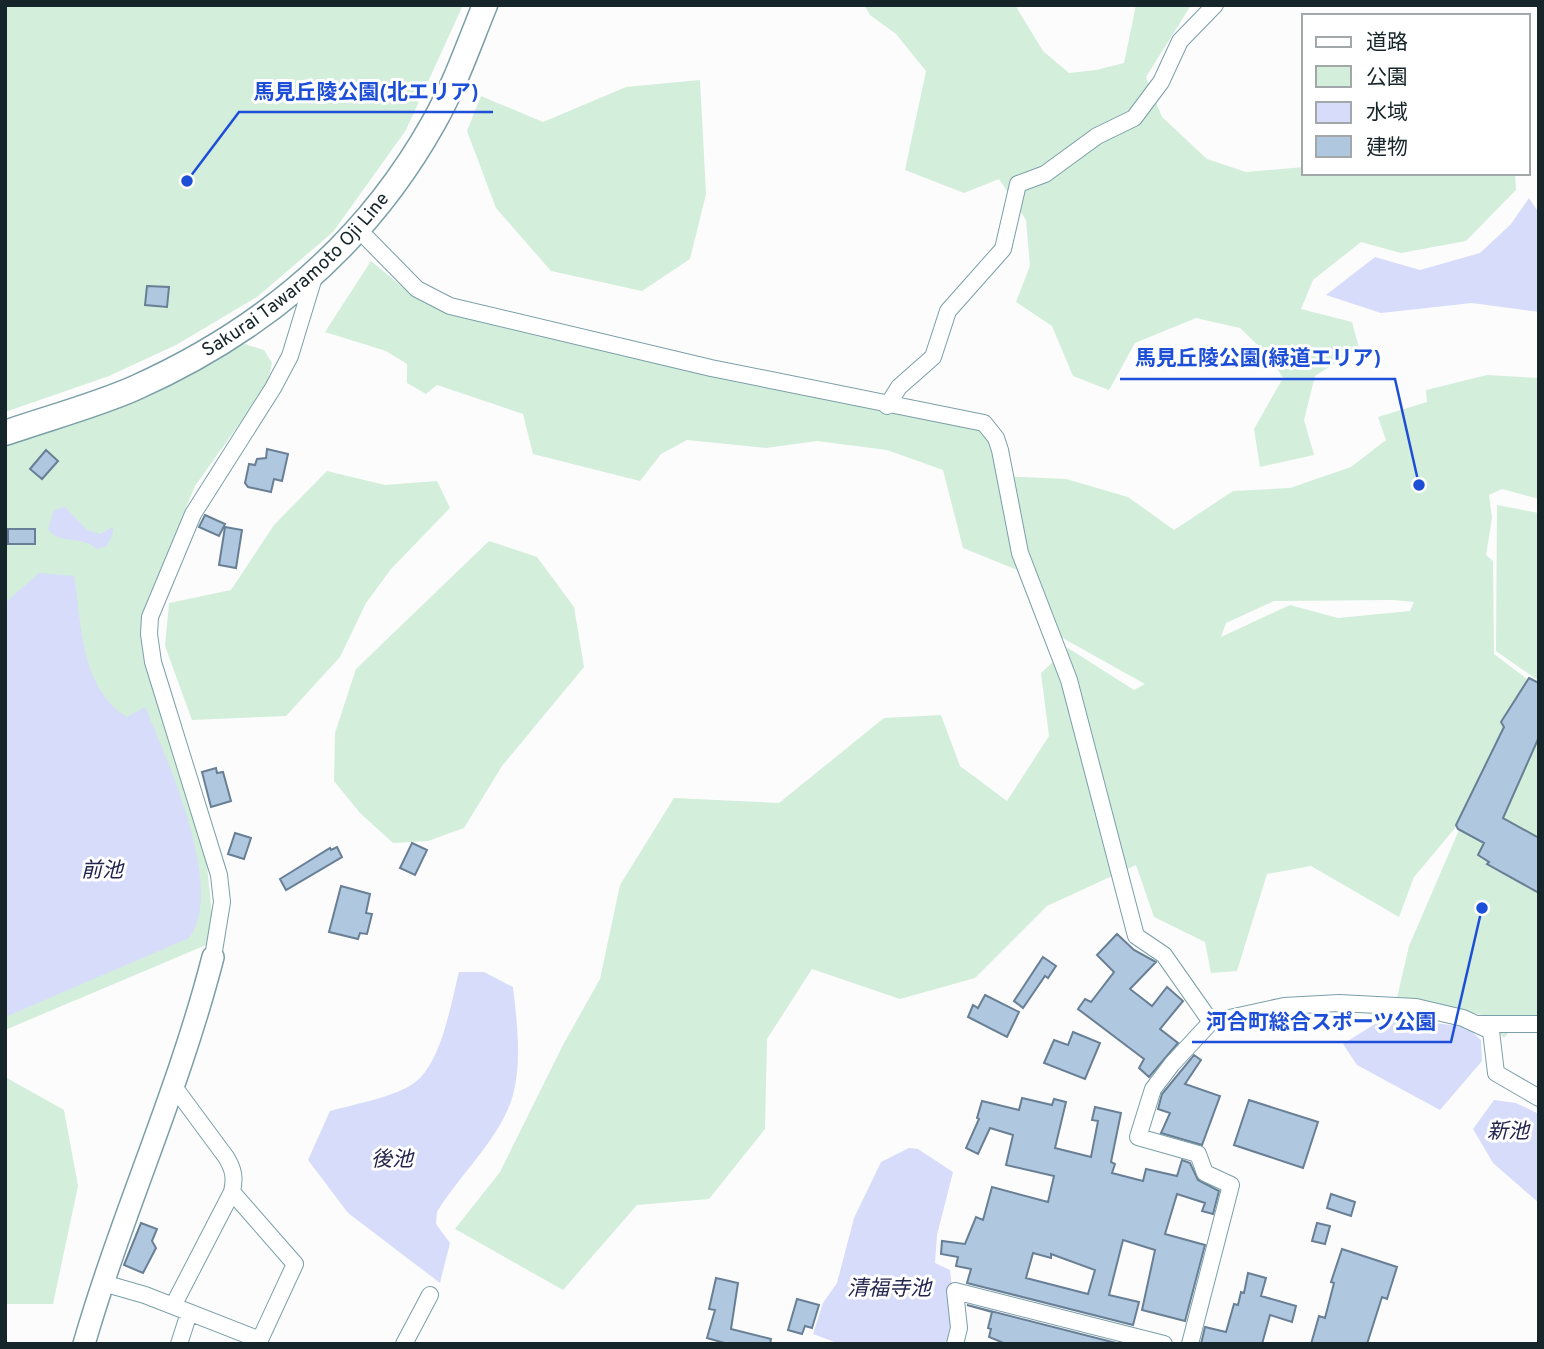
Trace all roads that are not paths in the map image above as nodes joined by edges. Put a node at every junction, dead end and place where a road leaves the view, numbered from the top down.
1 (485, 5) edge
2 (1215, 5) edge
3 (359, 230) junction
4 (316, 274) junction
5 (887, 406) junction
6 (5, 433) edge
7 (213, 957) joint
8 (1211, 1022) junction
9 (1477, 1024) junction
10 (1539, 1024) edge
11 (175, 1088) junction
12 (1539, 1098) edge
13 (232, 1192) junction
14 (103, 1283) junction
15 (429, 1295) dead end
16 (173, 1306) junction
17 (189, 1313) junction
18 (259, 1342) edge
19 (84, 1344) edge
20 (179, 1344) edge
21 (404, 1344) edge
22 (955, 1344) edge
23 (1164, 1344) edge
24 (1190, 1344) edge

1 - 3 main road, Sakurai Tawaramoto Oji Line
2 - 5 street
3 - 4 main road, Sakurai Tawaramoto Oji Line
3 - 5 street
4 - 6 main road, Sakurai Tawaramoto Oji Line
4 - 7 street
5 - 8 street
7 - 11 street
8 - 9 street
8 - 24 street
9 - 10 street
9 - 12 street
11 - 13 street
11 - 14 street
13 - 16 street
13 - 18 street
14 - 16 street
14 - 19 street
15 - 21 street
16 - 17 street
17 - 18 street
17 - 20 street
22 - 23 street

